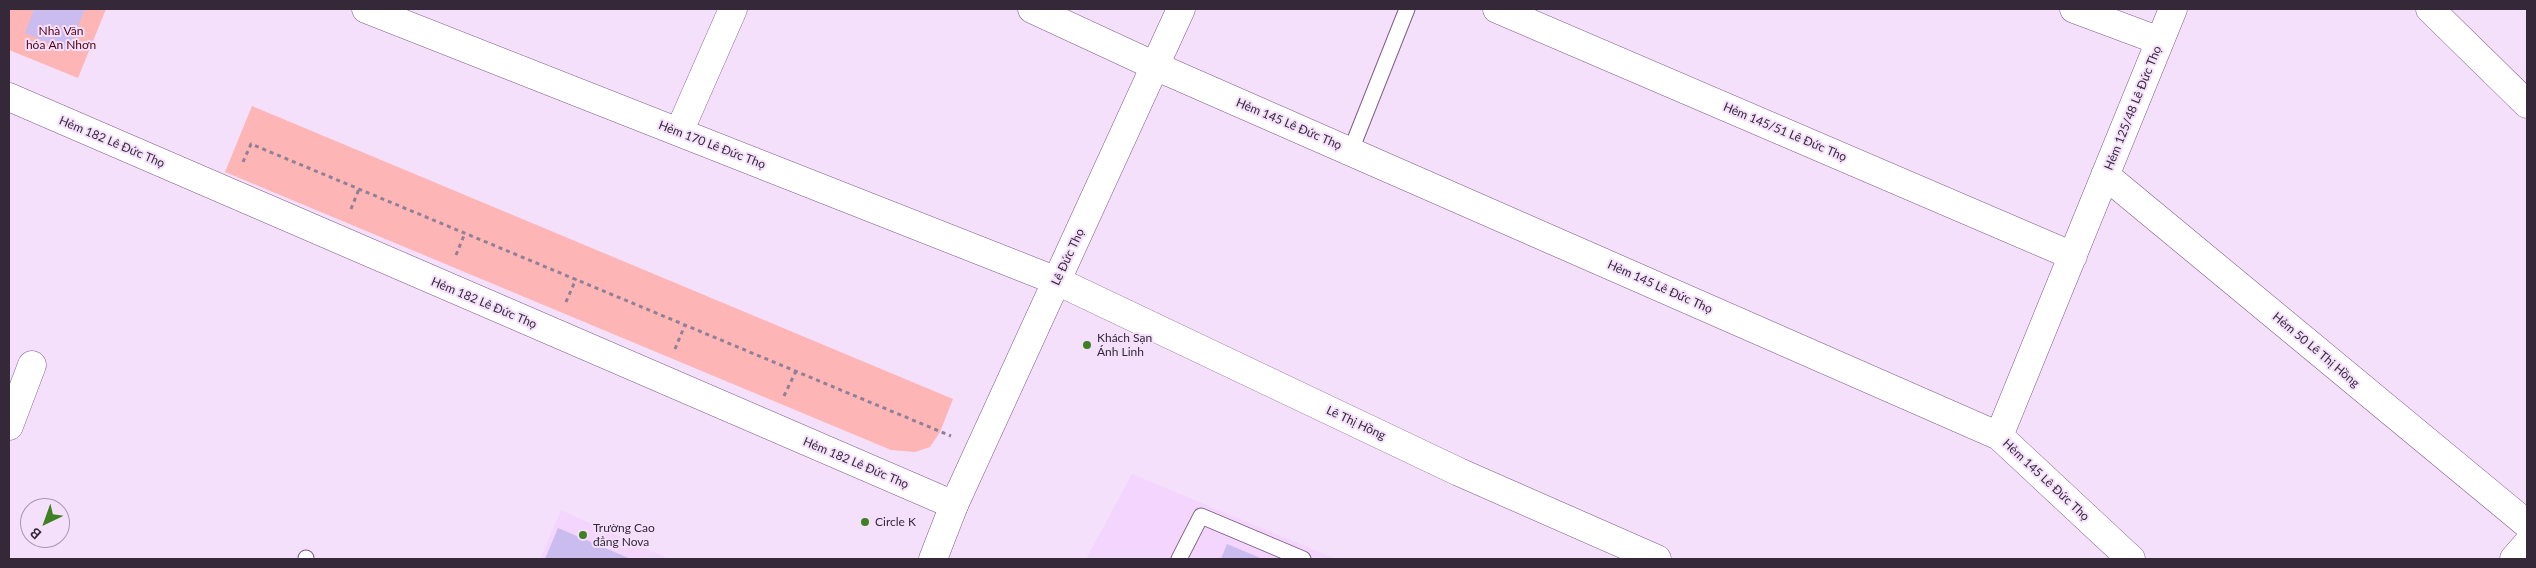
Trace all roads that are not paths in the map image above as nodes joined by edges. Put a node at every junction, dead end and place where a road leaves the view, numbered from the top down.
1 (366, 9) edge
2 (733, 9) edge
3 (1032, 9) edge
4 (1181, 9) edge
5 (1406, 9) edge
6 (1497, 9) edge
7 (2074, 9) edge
8 (2173, 9) edge
9 (2430, 9) edge
10 (2160, 41) junction
11 (1156, 66) junction
12 (10, 97) edge
13 (2527, 104) edge
14 (679, 132) junction
15 (1350, 150) junction
16 (2105, 175) junction
17 (2073, 256) junction
18 (1057, 281) junction
19 (32, 364) dead end
20 (9, 426) edge
21 (1999, 436) junction
22 (954, 506) junction
23 (2527, 524) edge
24 (2527, 544) edge
25 (933, 559) edge
26 (1179, 559) edge
27 (1304, 559) edge
28 (1657, 559) edge
29 (2130, 559) edge
30 (2514, 559) edge

1 - 14 street, Hẻm 170 Lê Đức Thọ
2 - 14 street
3 - 11 street, Hẻm 145 Lê Đức Thọ
4 - 11 street, Lê Đức Thọ
5 - 15 lane
6 - 17 street, Hẻm 145/51 Lê Đức Thọ
7 - 10 street, Hẻm 125/48 Lê Đức Thọ
8 - 10 street, Hẻm 125/48 Lê Đức Thọ
9 - 13 street
10 - 16 street, Hẻm 125/48 Lê Đức Thọ
11 - 15 street, Hẻm 145 Lê Đức Thọ
11 - 18 street, Lê Đức Thọ
12 - 22 street, Hẻm 182 Lê Đức Thọ
14 - 18 street, Hẻm 170 Lê Đức Thọ
15 - 21 street, Hẻm 145 Lê Đức Thọ
16 - 17 street
16 - 23 street, Hẻm 50 Lê Thị Hồng
17 - 21 street
18 - 22 street, Lê Đức Thọ
18 - 28 street, Lê Thị Hồng
19 - 20 street
21 - 29 street, Hẻm 145 Lê Đức Thọ
22 - 25 street, Lê Đức Thọ
24 - 30 street
26 - 27 lane

